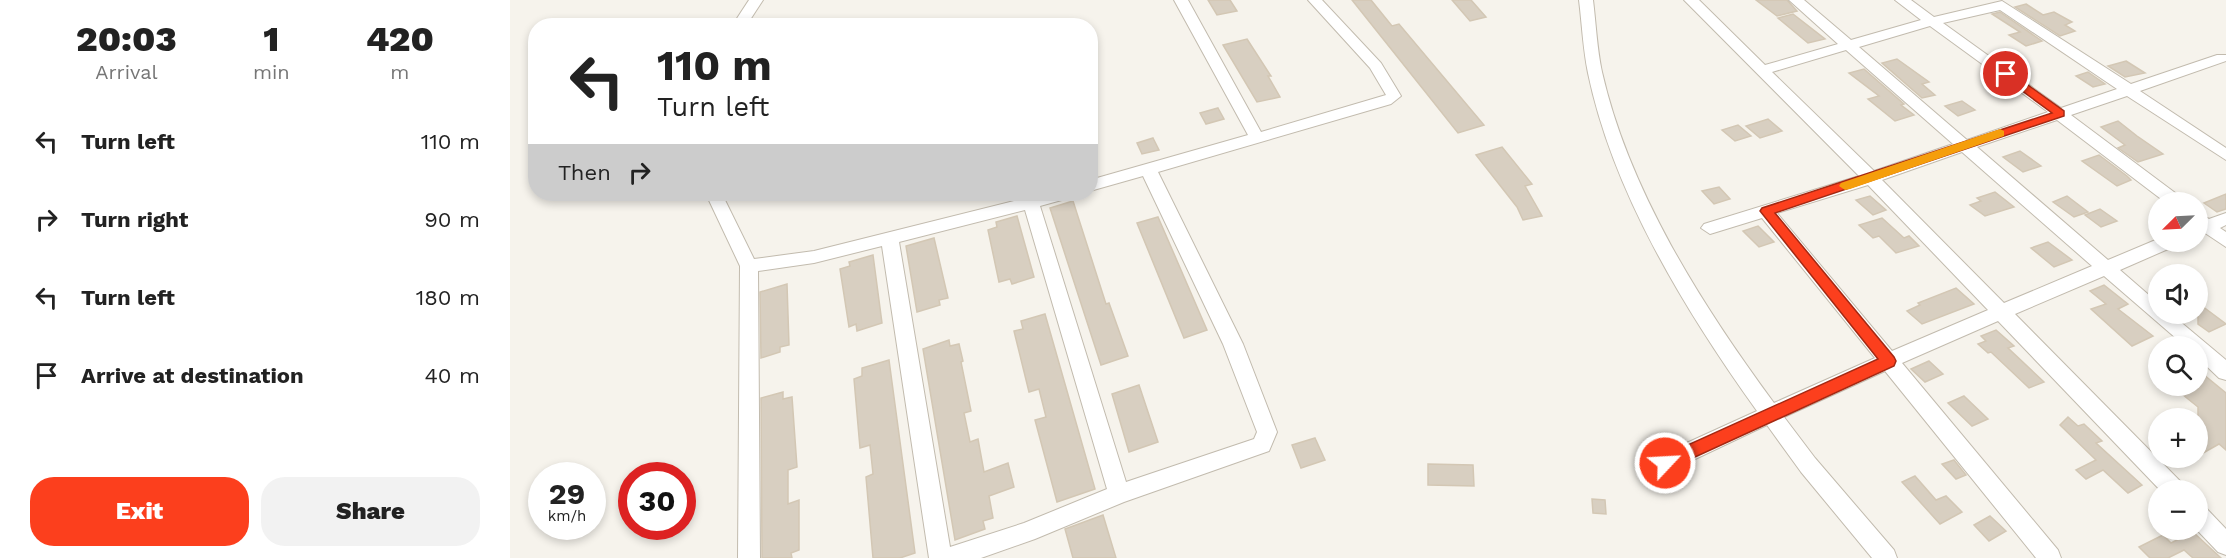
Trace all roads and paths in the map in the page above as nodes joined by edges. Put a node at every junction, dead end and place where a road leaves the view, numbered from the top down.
1 (756, 0) edge
2 (1181, 0) edge
3 (1316, 0) edge
4 (1586, 0) edge
5 (1691, 0) edge
6 (1796, 0) edge
7 (1902, 0) edge
8 (744, 18) edge
9 (1933, 21) junction
10 (1849, 46) junction
11 (2222, 58) dead end
12 (1762, 70) junction
13 (2130, 90) junction
14 (2060, 114) junction
15 (1256, 136) junction
16 (1964, 145) junction
17 (2226, 155) edge
18 (1148, 169) junction
19 (1871, 178) junction
20 (1098, 184) edge
21 (2163, 192) edge
22 (717, 201) edge
23 (1035, 201) edge
24 (1031, 202) junction
25 (1766, 211) junction
26 (2226, 219) edge
27 (2208, 223) edge
28 (1710, 228) dead end
29 (2208, 230) edge
30 (890, 239) junction
31 (2226, 241) edge
32 (2148, 250) edge
33 (749, 266) junction
34 (2106, 267) junction
35 (2148, 303) edge
36 (2003, 313) junction
37 (2171, 324) edge
38 (2185, 336) edge
39 (2208, 356) edge
40 (1888, 361) junction
41 (2226, 372) edge
42 (1770, 413) junction
43 (1665, 463) dead end
44 (2164, 480) edge
45 (1119, 494) junction
46 (2208, 525) edge
47 (2226, 544) edge
48 (749, 558) edge
49 (940, 558) edge
50 (950, 558) edge
51 (1886, 558) edge
52 (2050, 558) edge

1 - 8 street
2 - 15 street
3 - 15 street
4 - 42 street
5 - 12 street
6 - 10 street
7 - 9 street
9 - 10 street
9 - 13 street
9 - 14 street
10 - 12 street
10 - 16 street
11 - 13 street
12 - 19 street
13 - 14 street
13 - 17 street
14 - 16 street
14 - 21 street
15 - 18 street
16 - 19 street
16 - 34 street
18 - 20 street
18 - 45 street
19 - 25 street
19 - 36 street
22 - 33 street
23 - 24 street
24 - 30 street
24 - 45 street
25 - 28 street
25 - 40 street
26 - 27 street
29 - 31 street
30 - 33 street
30 - 49 street
32 - 34 street
33 - 48 street
34 - 35 street
34 - 36 street
36 - 40 street
36 - 44 street
37 - 38 street
39 - 41 street
40 - 42 street
40 - 52 street
42 - 43 street
42 - 51 street
45 - 50 street
46 - 47 street

